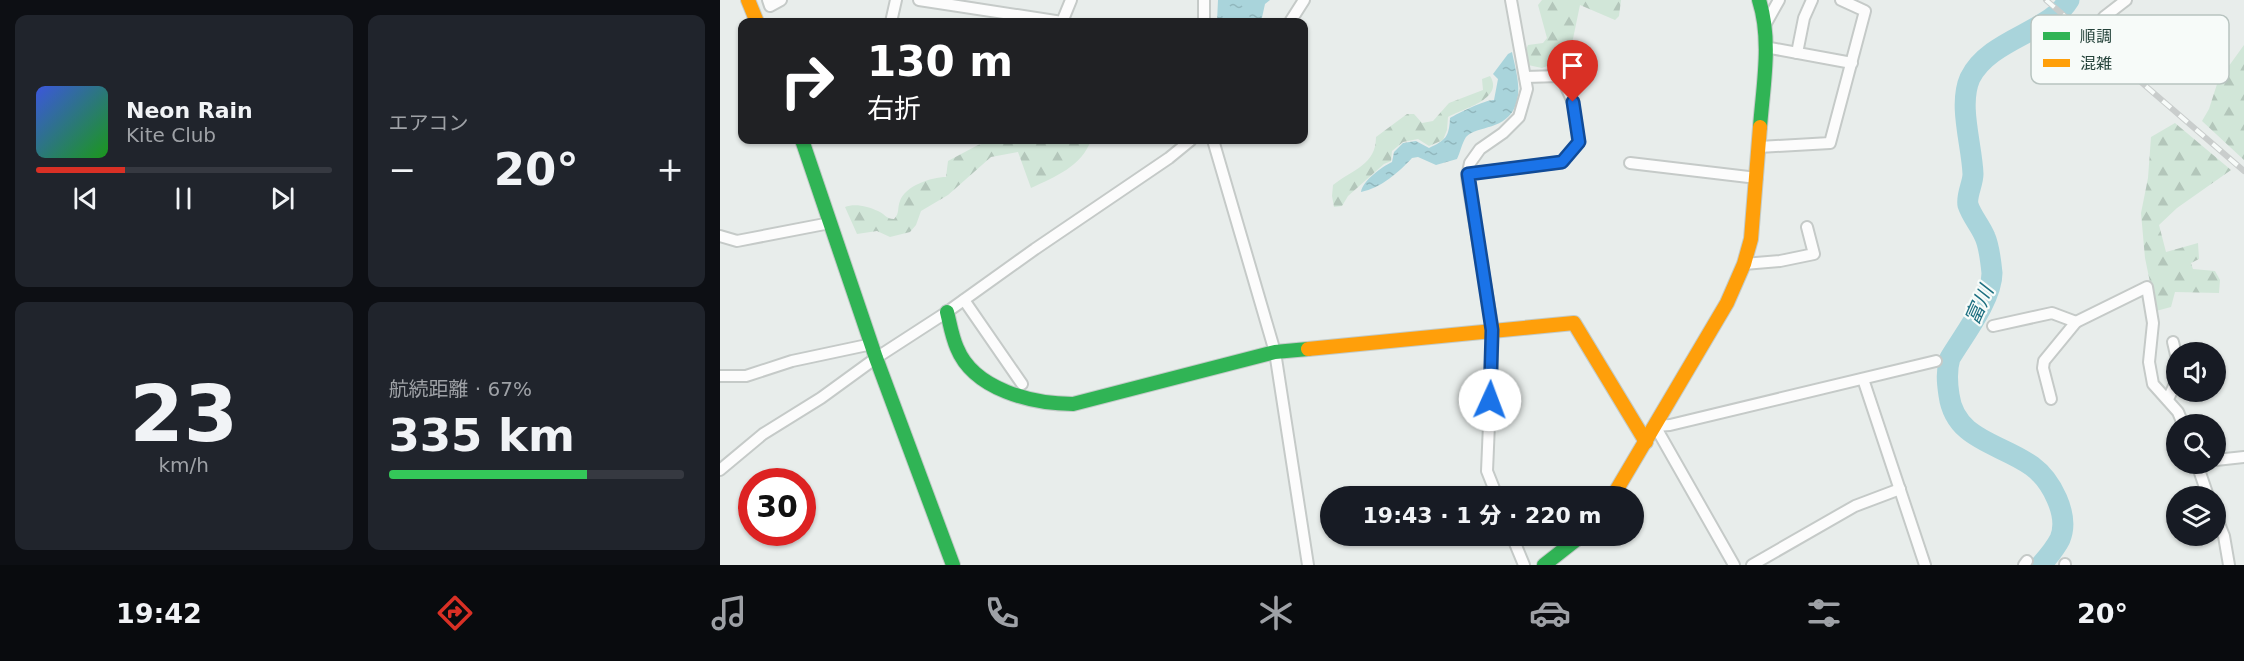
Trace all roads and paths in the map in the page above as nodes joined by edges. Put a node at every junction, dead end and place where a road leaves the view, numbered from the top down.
1 (748, 0) edge
2 (768, 0) edge
3 (781, 0) edge
4 (896, 0) edge
5 (920, 0) edge
6 (1071, 0) edge
7 (1204, 0) edge
8 (1304, 0) edge
9 (1511, 0) edge
10 (1759, 0) edge
11 (1779, 0) edge
12 (1812, 0) edge
13 (1841, 0) edge
14 (2126, 0) edge
15 (2107, 15) edge
16 (755, 18) edge
17 (892, 18) edge
18 (1036, 18) edge
19 (1064, 18) edge
20 (1204, 18) edge
21 (1293, 18) edge
22 (1765, 25) junction
23 (1765, 47) junction
24 (1797, 52) junction
25 (1852, 63) junction
26 (1525, 78) junction
27 (803, 144) edge
28 (1186, 144) edge
29 (1214, 144) edge
30 (1759, 147) junction
31 (1630, 163) dead end
32 (1468, 174) junction
33 (1757, 178) junction
34 (830, 223) junction
35 (1807, 227) dead end
36 (720, 236) edge
37 (1744, 264) junction
38 (964, 300) junction
39 (947, 312) junction
40 (2076, 322) junction
41 (1993, 326) dead end
42 (1492, 330) junction
43 (872, 344) junction
44 (1275, 352) junction
45 (876, 358) junction
46 (1936, 361) dead end
47 (720, 376) edge
48 (1863, 379) junction
49 (1022, 384) dead end
50 (2166, 397) edge
51 (2051, 399) dead end
52 (1655, 426) junction
53 (1646, 442) junction
54 (2244, 457) edge
55 (2226, 459) edge
56 (720, 470) edge
57 (1493, 486) edge
58 (1619, 486) edge
59 (1900, 489) junction
60 (1516, 546) edge
61 (1568, 546) edge
62 (2226, 546) edge
63 (953, 565) edge
64 (1308, 565) edge
65 (1524, 565) edge
66 (1544, 565) edge
67 (1734, 565) edge
68 (1752, 565) edge
69 (1925, 565) edge
70 (2229, 565) edge

1 - 16 street
2 - 3 street
4 - 17 street
5 - 18 street
6 - 19 street
7 - 20 street
8 - 21 street
9 - 26 street
10 - 22 street
11 - 22 street
12 - 24 street
13 - 25 street
14 - 15 street
22 - 23 street
23 - 24 street
23 - 30 street
24 - 25 street
25 - 30 street
26 - 32 street
26 - 32 street
27 - 34 street
28 - 38 street
29 - 44 street
30 - 33 street
31 - 33 street
32 - 42 street
33 - 37 street
34 - 36 street
34 - 43 street
35 - 37 street
37 - 52 street
38 - 39 street
38 - 49 street
39 - 44 street
39 - 45 street
40 - 41 street
40 - 50 street
40 - 51 street
42 - 44 street
42 - 53 street
42 - 57 street
43 - 45 street
43 - 47 street
44 - 64 street
45 - 56 street
45 - 63 street
46 - 48 street
48 - 52 street
48 - 59 street
52 - 53 street
52 - 67 street
53 - 58 street
54 - 55 street
59 - 68 street
59 - 69 street
60 - 65 street
61 - 66 street
62 - 70 street

